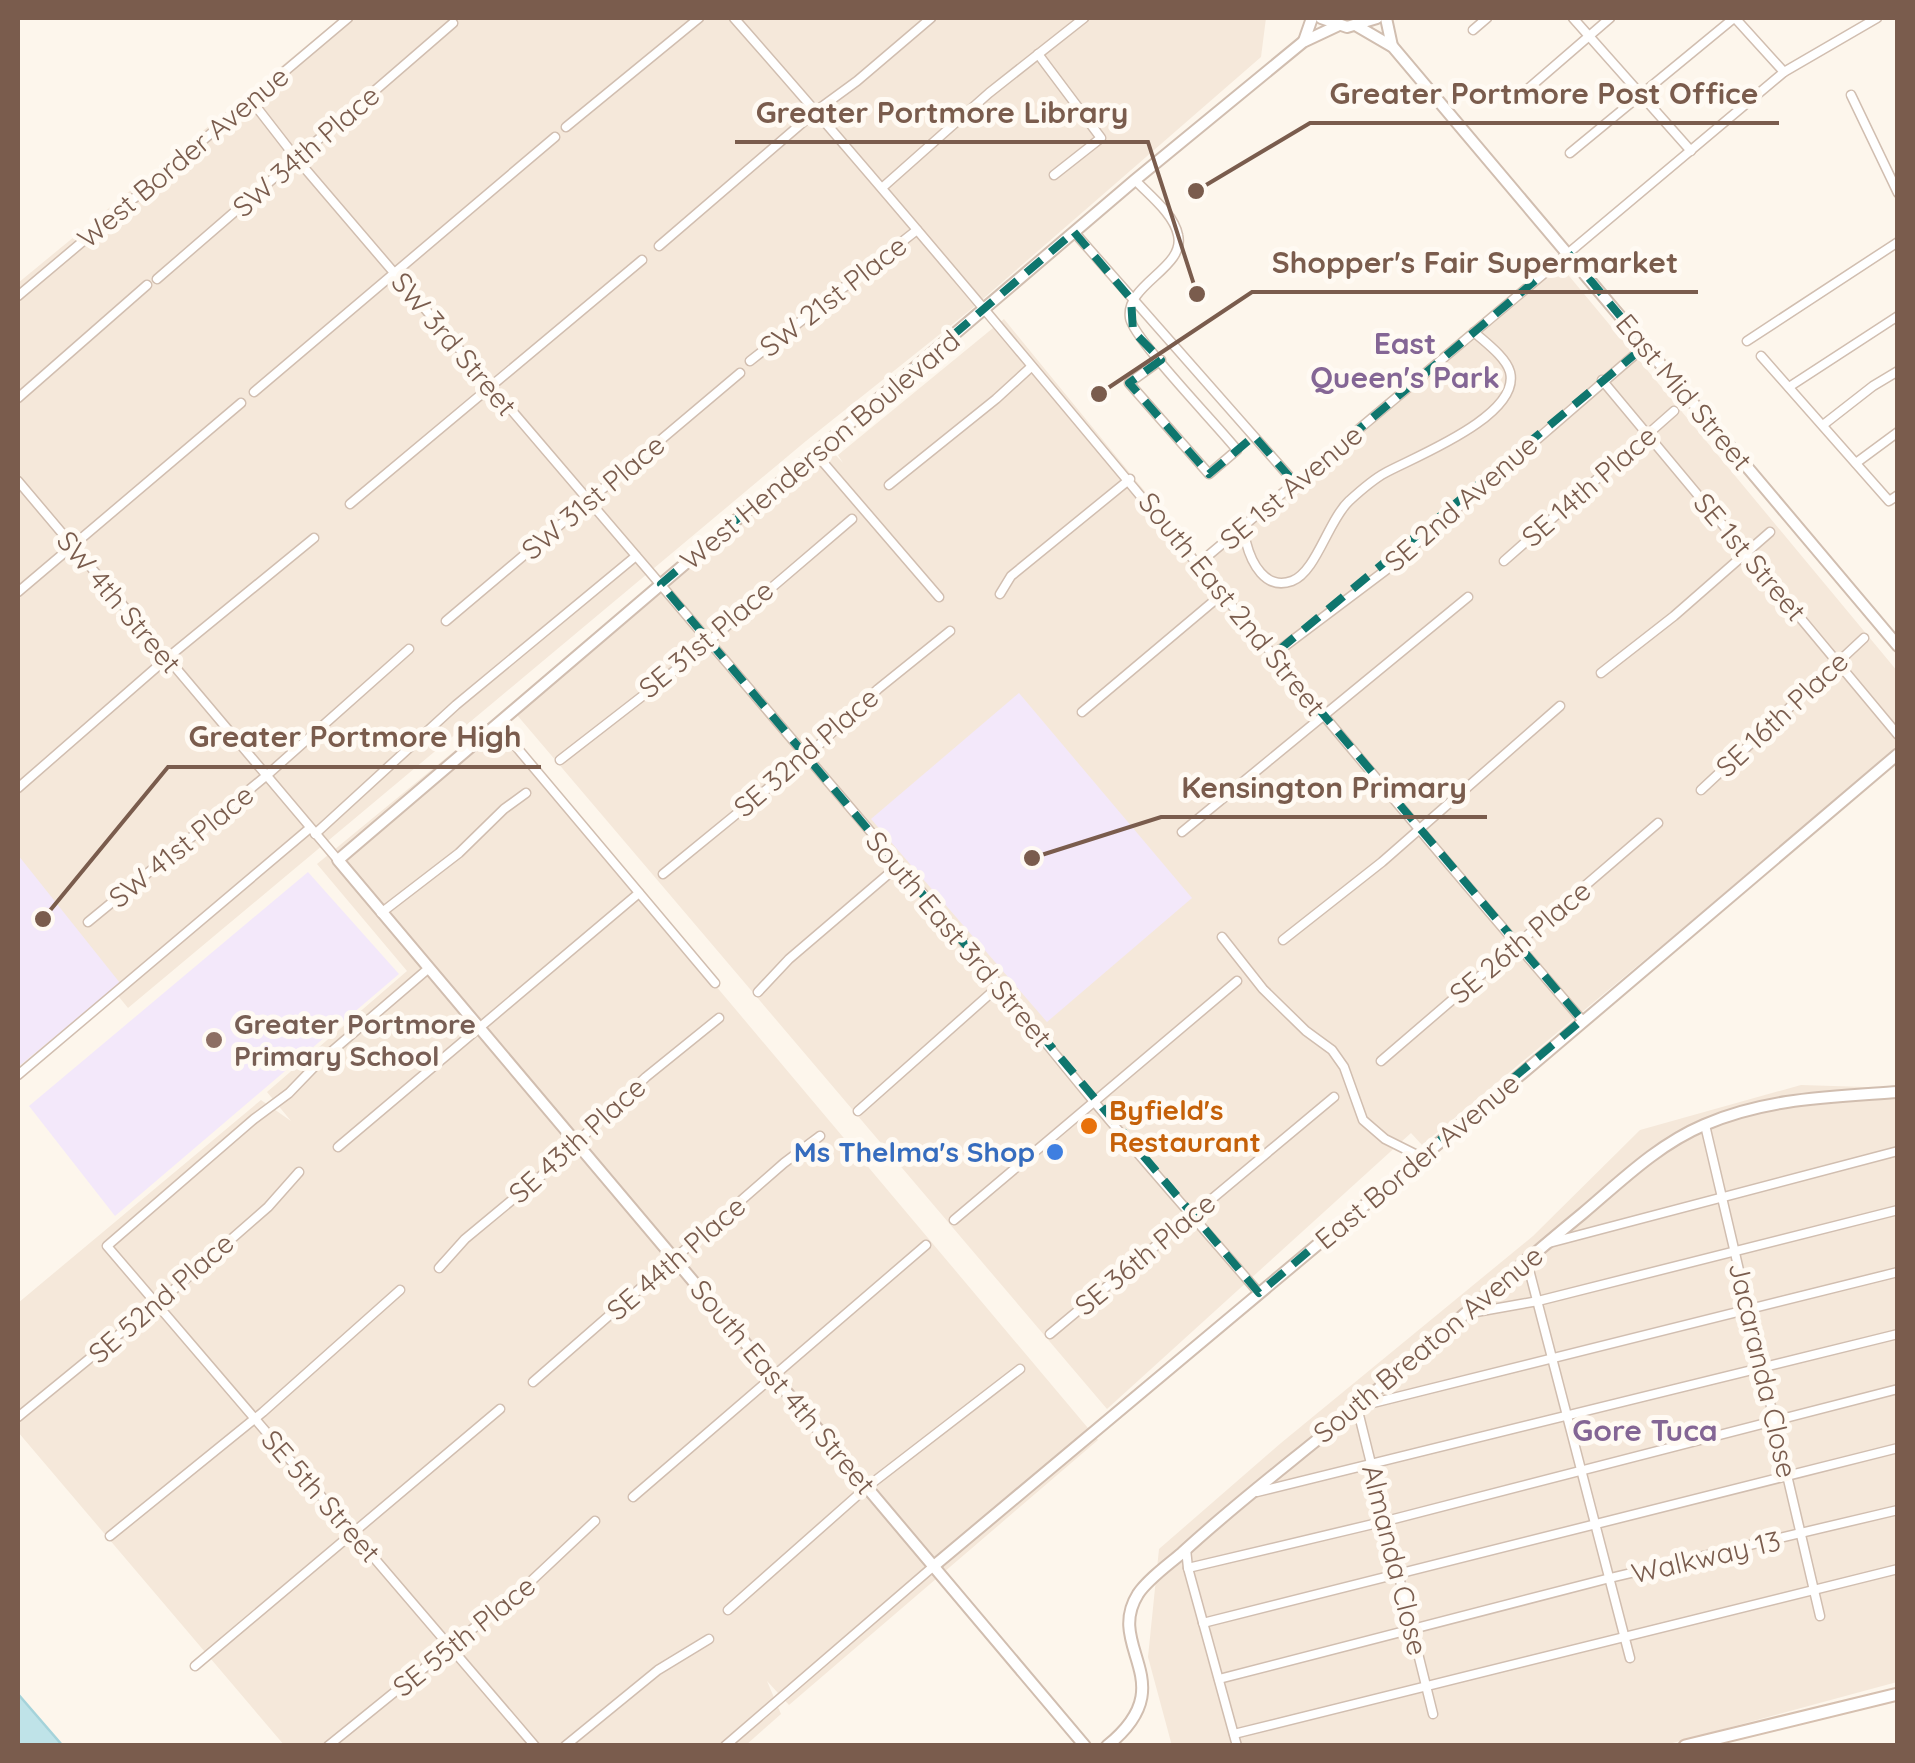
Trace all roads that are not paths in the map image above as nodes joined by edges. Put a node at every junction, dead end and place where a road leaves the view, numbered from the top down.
1 (348, 18) edge
2 (698, 18) edge
3 (734, 18) edge
4 (932, 18) edge
5 (1084, 18) edge
6 (1312, 18) edge
7 (1320, 18) edge
8 (1377, 18) edge
9 (1386, 18) edge
10 (1487, 18) edge
11 (1573, 18) edge
12 (1610, 18) edge
13 (1734, 18) edge
14 (1877, 18) edge
15 (1860, 21) edge
16 (453, 23) dead end
17 (1337, 26) junction
18 (1357, 26) junction
19 (1473, 30) dead end
20 (1589, 36) junction
21 (1303, 42) junction
22 (1393, 47) junction
23 (1038, 54) junction
24 (1784, 72) junction
25 (1522, 94) dead end
26 (1640, 94) junction
27 (1851, 94) dead end
28 (251, 100) junction
29 (816, 111) junction
30 (566, 127) dead end
31 (555, 137) dead end
32 (1691, 151) junction
33 (1570, 153) dead end
34 (296, 158) junction
35 (1054, 176) dead end
36 (1135, 180) junction
37 (883, 187) junction
38 (1898, 193) edge
39 (917, 230) junction
40 (1074, 232) junction
41 (1898, 242) edge
42 (658, 246) dead end
43 (1568, 253) junction
44 (642, 260) dead end
45 (394, 272) junction
46 (158, 279) dead end
47 (146, 285) dead end
48 (18, 296) edge
49 (1131, 298) junction
50 (982, 308) junction
51 (1898, 316) edge
52 (1474, 332) junction
53 (1747, 341) dead end
54 (1645, 346) junction
55 (1762, 356) dead end
56 (1160, 360) junction
57 (750, 361) dead end
58 (1031, 367) junction
59 (1898, 370) edge
60 (740, 373) dead end
61 (1602, 380) junction
62 (491, 386) junction
63 (1789, 388) junction
64 (254, 392) dead end
65 (18, 398) edge
66 (241, 403) dead end
67 (1674, 411) dead end
68 (1823, 426) junction
69 (1898, 432) edge
70 (1254, 436) junction
71 (1648, 436) junction
72 (1237, 450) junction
73 (816, 454) junction
74 (1856, 463) junction
75 (1130, 479) junction
76 (18, 481) edge
77 (1295, 483) junction
78 (888, 484) dead end
79 (1898, 495) edge
80 (587, 502) junction
81 (350, 504) dead end
82 (852, 519) dead end
83 (1770, 532) dead end
84 (314, 538) dead end
85 (1246, 542) dead end
86 (72, 547) junction
87 (1748, 553) junction
88 (636, 556) junction
89 (1504, 561) dead end
90 (1197, 566) junction
91 (662, 584) junction
92 (18, 592) edge
93 (1000, 594) dead end
94 (1222, 596) junction
95 (939, 597) dead end
96 (1468, 598) dead end
97 (446, 621) dead end
98 (950, 631) dead end
99 (1864, 638) dead end
100 (707, 641) junction
101 (1898, 646) edge
102 (408, 649) dead end
103 (1274, 655) junction
104 (166, 659) junction
105 (1837, 661) junction
106 (1602, 673) dead end
107 (1560, 706) dead end
108 (1082, 712) dead end
109 (1322, 714) junction
110 (497, 724) junction
111 (1898, 734) edge
112 (1898, 754) edge
113 (805, 758) junction
114 (560, 760) dead end
115 (266, 776) junction
116 (18, 788) edge
117 (1701, 790) dead end
118 (526, 793) dead end
119 (1658, 823) dead end
120 (1419, 828) junction
121 (312, 831) junction
122 (1182, 832) dead end
123 (338, 860) junction
124 (899, 865) junction
125 (663, 874) dead end
126 (639, 893) junction
127 (381, 913) junction
128 (88, 922) dead end
129 (1222, 937) dead end
130 (1284, 940) dead end
131 (1517, 944) junction
132 (429, 968) junction
133 (1237, 982) dead end
134 (715, 983) dead end
135 (1000, 985) junction
136 (758, 992) dead end
137 (719, 1018) dead end
138 (1582, 1020) junction
139 (482, 1028) junction
140 (1381, 1062) dead end
141 (18, 1075) edge
142 (1898, 1092) edge
143 (1334, 1097) dead end
144 (1094, 1102) junction
145 (858, 1111) dead end
146 (1705, 1125) junction
147 (820, 1136) dead end
148 (576, 1142) junction
149 (338, 1148) dead end
150 (1898, 1151) edge
151 (1421, 1158) junction
152 (298, 1172) dead end
153 (1722, 1196) junction
154 (1898, 1210) edge
155 (1192, 1214) junction
156 (954, 1220) dead end
157 (926, 1245) dead end
158 (1544, 1245) junction
159 (1734, 1251) junction
160 (676, 1258) junction
161 (1526, 1258) junction
162 (439, 1268) dead end
163 (1898, 1272) edge
164 (400, 1290) dead end
165 (1259, 1293) junction
166 (1538, 1300) junction
167 (156, 1304) junction
168 (1748, 1311) junction
169 (1460, 1315) junction
170 (1050, 1334) dead end
171 (1898, 1334) edge
172 (1553, 1359) junction
173 (1760, 1367) junction
174 (1020, 1369) dead end
175 (774, 1373) junction
176 (533, 1382) dead end
177 (1898, 1389) edge
178 (1357, 1408) junction
179 (500, 1409) dead end
180 (1567, 1413) junction
181 (18, 1417) edge
182 (255, 1418) junction
183 (1774, 1421) junction
184 (1898, 1448) edge
185 (1372, 1462) junction
186 (1582, 1471) junction
187 (1788, 1477) junction
188 (868, 1487) junction
189 (1248, 1494) junction
190 (633, 1497) dead end
191 (1898, 1510) edge
192 (595, 1521) dead end
193 (1386, 1521) junction
194 (1595, 1523) junction
195 (352, 1533) junction
196 (1802, 1535) junction
197 (110, 1536) dead end
198 (1186, 1549) junction
199 (934, 1566) junction
200 (1188, 1568) junction
201 (1898, 1569) edge
202 (1398, 1573) junction
203 (1610, 1578) junction
204 (1814, 1592) junction
205 (728, 1610) dead end
206 (1820, 1616) dead end
207 (1203, 1622) junction
208 (1412, 1630) junction
209 (1624, 1637) junction
210 (709, 1638) dead end
211 (450, 1646) junction
212 (1630, 1658) dead end
213 (196, 1666) dead end
214 (1219, 1679) junction
215 (1426, 1685) junction
216 (1898, 1694) edge
217 (1432, 1714) dead end
218 (1234, 1734) junction
219 (328, 1746) edge
220 (535, 1746) edge
221 (565, 1746) edge
222 (725, 1746) edge
223 (1085, 1746) edge
224 (1107, 1746) edge
225 (1237, 1746) edge
226 (1685, 1746) edge

1 - 28 street, West Border Avenue
2 - 30 street
3 - 29 street, South East 2nd Street
4 - 29 street
5 - 23 street
6 - 21 street
7 - 17 street
8 - 18 street
9 - 22 street, East Mid Street
10 - 19 street
11 - 20 street
12 - 20 street
13 - 24 street
13 - 26 street
14 - 15 street, SE 1st Avenue
15 - 24 street, SE 1st Avenue
16 - 34 street, SW 34th Place
17 - 18 street
17 - 21 street, West Henderson Boulevard
18 - 22 street, East Mid Street
20 - 25 street
20 - 26 street
21 - 36 street, West Henderson Boulevard
22 - 43 street, East Mid Street
23 - 35 street
23 - 37 street
24 - 32 street, SE 1st Avenue
26 - 32 street
26 - 33 street
27 - 38 street
28 - 34 street, SW 3rd Street
28 - 48 street, West Border Avenue
29 - 37 street, South East 2nd Street
29 - 42 street
31 - 45 street
32 - 43 street, SE 1st Avenue
34 - 45 street, SW 3rd Street
34 - 46 street, SW 34th Place
36 - 40 street, West Henderson Boulevard
36 - 49 street
37 - 39 street, South East 2nd Street
39 - 50 street, South East 2nd Street
39 - 57 street, SW 21st Place
40 - 49 street
40 - 50 street, West Henderson Boulevard
41 - 53 street
43 - 52 street, SE 1st Avenue
43 - 54 street, East Mid Street
44 - 62 street
45 - 62 street, SW 3rd Street
45 - 64 street
47 - 65 street
49 - 56 street
49 - 70 street
50 - 58 street, South East 2nd Street
50 - 73 street, West Henderson Boulevard
51 - 63 street
52 - 77 street, SE 1st Avenue
52 - 85 street
54 - 61 street, SE 2nd Avenue
54 - 101 street, East Mid Street
55 - 63 street
56 - 72 street
56 - 72 street
58 - 75 street, South East 2nd Street
58 - 78 street
59 - 68 street
60 - 80 street, SW 31st Place
61 - 71 street, SE 1st Street
61 - 103 street, SE 2nd Avenue
62 - 80 street, SW 3rd Street
62 - 81 street
63 - 68 street
66 - 86 street
67 - 71 street, SE 14th Place
68 - 74 street
69 - 74 street
70 - 72 street
70 - 77 street
71 - 87 street, SE 1st Street
71 - 89 street, SE 14th Place
73 - 91 street, West Henderson Boulevard
73 - 95 street
74 - 79 street
75 - 90 street, South East 2nd Street
75 - 93 street
76 - 86 street, SW 4th Street
77 - 90 street, SE 1st Avenue
80 - 88 street, SW 3rd Street
80 - 97 street, SW 31st Place
82 - 100 street, SE 31st Place
83 - 87 street
84 - 104 street
86 - 92 street
86 - 104 street, SW 4th Street
87 - 105 street, SE 1st Street
87 - 106 street
88 - 91 street, SW 3rd Street
88 - 121 street
90 - 94 street, South East 2nd Street
91 - 100 street, South East 3rd Street
91 - 110 street, West Henderson Boulevard
94 - 103 street, South East 2nd Street
94 - 108 street
96 - 109 street
98 - 113 street, SE 32nd Place
99 - 105 street, SE 16th Place
100 - 113 street, South East 3rd Street
100 - 114 street, SE 31st Place
102 - 115 street, SW 41st Place
103 - 109 street, South East 2nd Street
104 - 115 street, SW 4th Street
104 - 116 street
105 - 111 street, SE 1st Street
105 - 117 street, SE 16th Place
107 - 120 street
109 - 120 street, South East 2nd Street
109 - 122 street
110 - 123 street, West Henderson Boulevard
110 - 126 street
112 - 138 street, East Border Avenue
113 - 124 street, South East 3rd Street
113 - 125 street, SE 32nd Place
115 - 121 street, SW 4th Street
115 - 128 street, SW 41st Place
118 - 127 street
119 - 131 street, SE 26th Place
120 - 130 street
120 - 131 street, South East 2nd Street
121 - 123 street, SW 4th Street
121 - 141 street
123 - 127 street, South East 4th Street
124 - 135 street, South East 3rd Street
124 - 136 street
126 - 134 street
126 - 139 street
127 - 132 street, South East 4th Street
129 - 151 street
131 - 138 street, South East 2nd Street
131 - 140 street, SE 26th Place
132 - 139 street, South East 4th Street
132 - 167 street, SE 5th Street
133 - 144 street
135 - 144 street, South East 3rd Street
135 - 145 street
137 - 148 street, SE 43th Place
138 - 151 street, East Border Avenue
139 - 148 street, South East 4th Street
139 - 149 street
142 - 146 street, South Breaton Avenue
143 - 155 street, SE 36th Place
144 - 155 street, South East 3rd Street
144 - 156 street
146 - 153 street, Jacaranda Close
146 - 158 street, South Breaton Avenue
147 - 160 street, SE 44th Place
148 - 160 street, South East 4th Street
148 - 162 street, SE 43th Place
150 - 153 street
151 - 165 street, East Border Avenue
152 - 167 street, SE 52nd Place
153 - 158 street
153 - 159 street, Jacaranda Close
154 - 159 street
155 - 165 street, South East 3rd Street
155 - 170 street, SE 36th Place
157 - 175 street
158 - 161 street, South Breaton Avenue
159 - 166 street
159 - 168 street, Jacaranda Close
160 - 175 street, South East 4th Street
160 - 176 street, SE 44th Place
161 - 166 street
161 - 169 street, South Breaton Avenue
163 - 168 street
164 - 182 street
165 - 199 street, East Border Avenue
166 - 169 street
166 - 172 street
167 - 181 street, SE 52nd Place
167 - 182 street, SE 5th Street
168 - 172 street
168 - 173 street, Jacaranda Close
169 - 178 street, South Breaton Avenue
171 - 173 street
172 - 178 street
172 - 180 street
173 - 180 street
173 - 183 street, Jacaranda Close
174 - 188 street
175 - 188 street, South East 4th Street
175 - 190 street
177 - 183 street
178 - 185 street, Almanda Close
178 - 189 street, South Breaton Avenue
179 - 195 street
180 - 185 street
180 - 186 street
182 - 195 street, SE 5th Street
182 - 197 street
183 - 186 street
183 - 187 street, Jacaranda Close
184 - 187 street
185 - 189 street
185 - 193 street, Almanda Close
186 - 193 street
186 - 194 street
187 - 194 street
187 - 196 street, Jacaranda Close
188 - 199 street, South East 4th Street
188 - 205 street
189 - 198 street, South Breaton Avenue
191 - 196 street, Walkway 13
192 - 211 street, SE 55th Place
193 - 200 street
193 - 202 street, Almanda Close
194 - 202 street
194 - 203 street
195 - 211 street, SE 5th Street
195 - 213 street
196 - 203 street, Walkway 13
196 - 204 street, Jacaranda Close
198 - 200 street
198 - 224 street, South Breaton Avenue
199 - 222 street
199 - 223 street, South East 4th Street
200 - 207 street
201 - 204 street
202 - 207 street
202 - 208 street, Almanda Close
203 - 208 street, Walkway 13
203 - 209 street
204 - 206 street, Jacaranda Close
204 - 209 street
207 - 214 street
208 - 214 street, Walkway 13
208 - 215 street, Almanda Close
209 - 212 street
209 - 215 street
210 - 221 street
211 - 219 street, SE 55th Place
211 - 220 street, SE 5th Street
214 - 218 street
215 - 217 street, Almanda Close
215 - 218 street
216 - 226 main road
218 - 225 street

